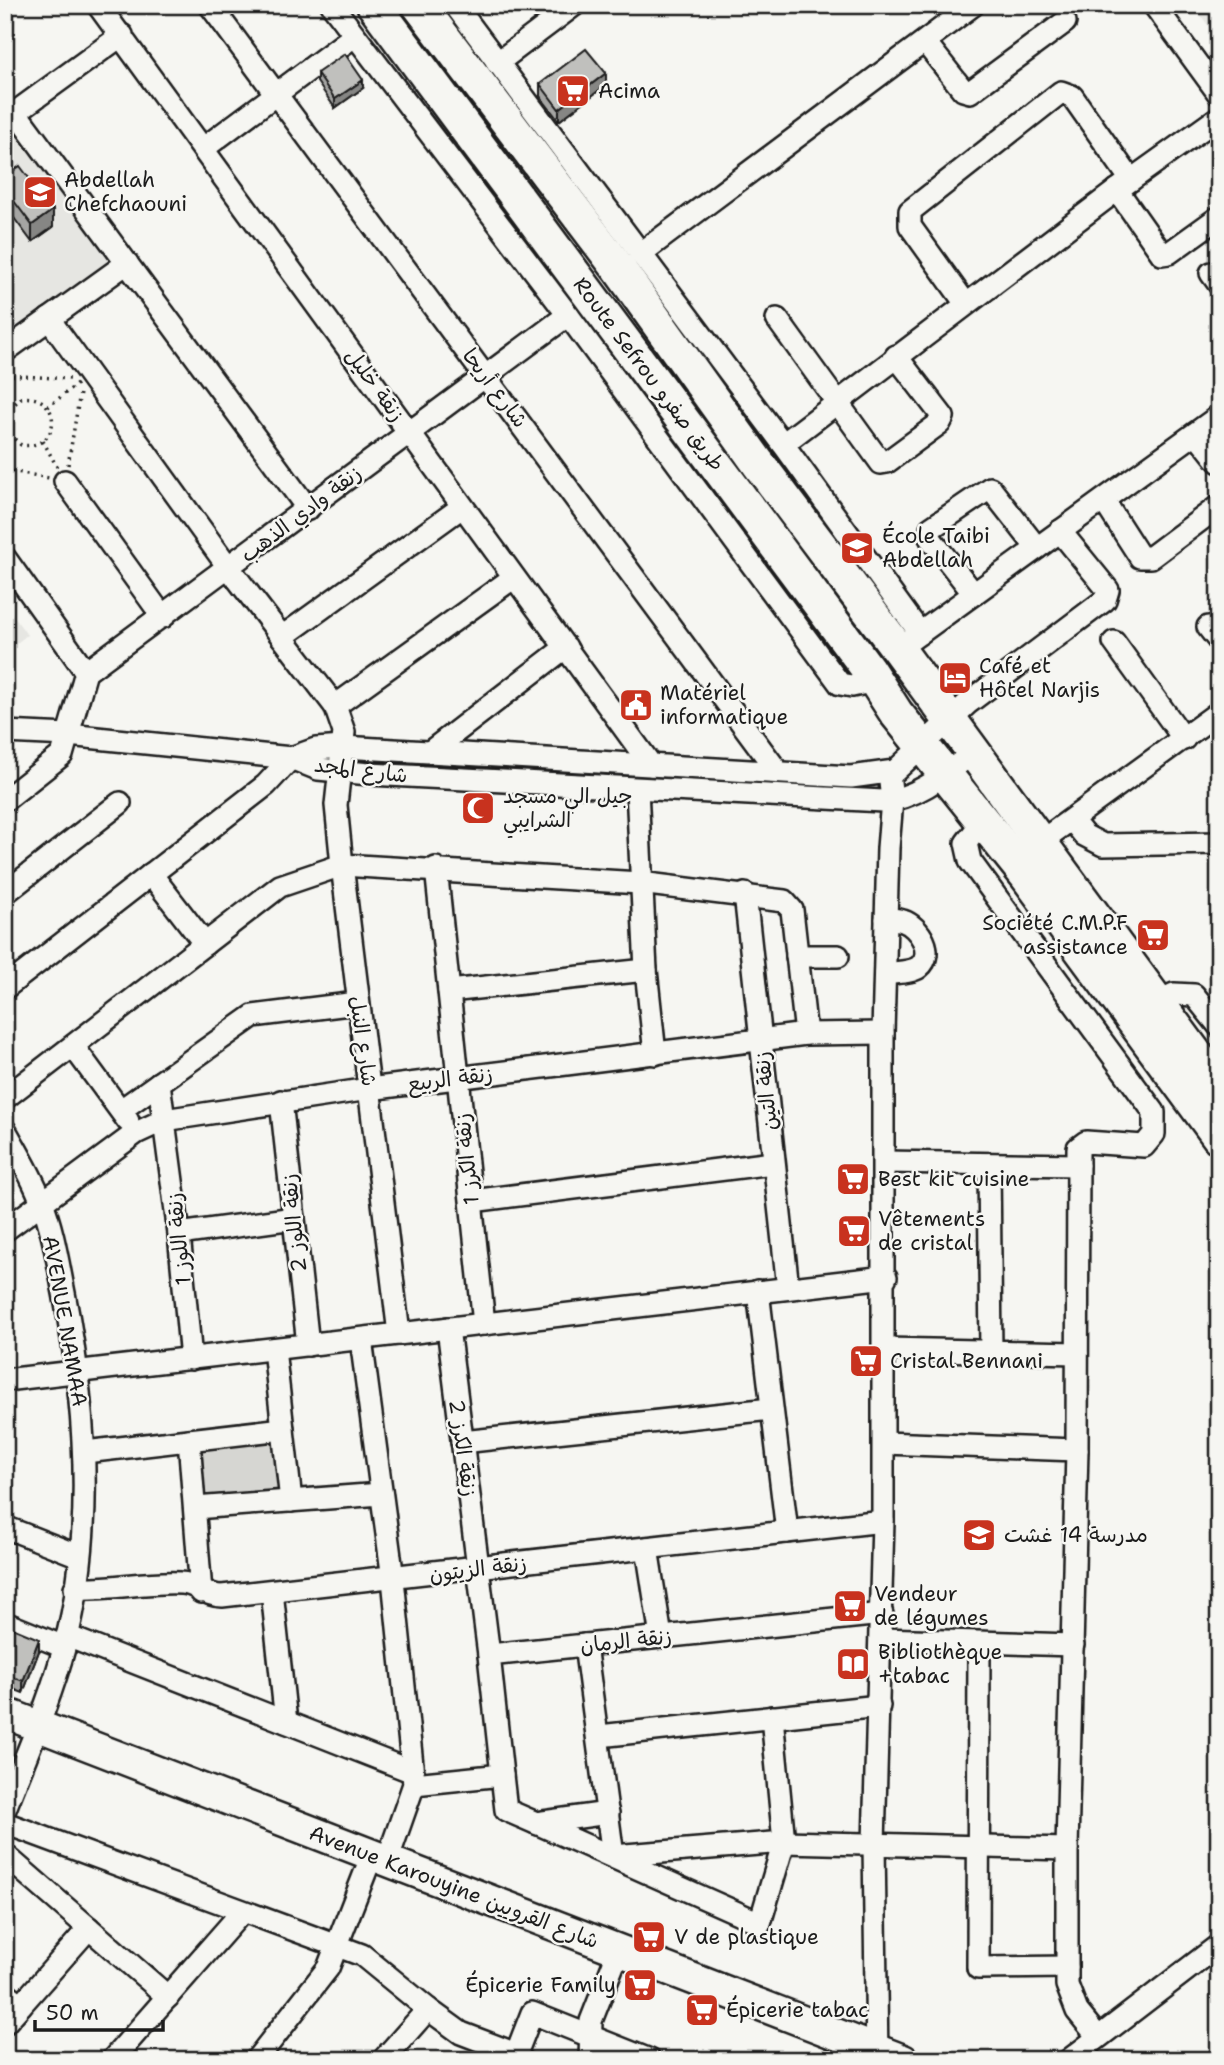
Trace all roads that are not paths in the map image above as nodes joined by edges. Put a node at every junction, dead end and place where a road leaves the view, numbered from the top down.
1 (98, 5) edge
2 (210, 5) edge
3 (332, 5) edge
4 (374, 5) edge
5 (419, 5) edge
6 (455, 5) edge
7 (574, 5) edge
8 (973, 5) edge
9 (1154, 5) edge
10 (1065, 22) dead end
11 (122, 36) junction
12 (354, 36) junction
13 (925, 42) junction
14 (497, 63) junction
15 (276, 94) junction
16 (1219, 94) edge
17 (10, 116) edge
18 (1219, 117) edge
19 (204, 148) junction
20 (1124, 185) junction
21 (1219, 217) edge
22 (640, 254) junction
23 (127, 263) junction
24 (966, 304) junction
25 (568, 315) junction
26 (49, 319) junction
27 (777, 319) dead end
28 (5, 351) edge
29 (896, 356) junction
30 (486, 376) junction
31 (835, 403) junction
32 (1219, 416) edge
33 (1196, 433) junction
34 (410, 434) junction
35 (783, 444) junction
36 (1219, 462) edge
37 (65, 481) road end
38 (1104, 501) junction
39 (1219, 506) edge
40 (462, 507) junction
41 (308, 509) junction
42 (1060, 531) junction
43 (1037, 548) junction
44 (5, 558) edge
45 (229, 568) junction
46 (513, 578) junction
47 (974, 594) junction
48 (163, 617) junction
49 (282, 637) junction
50 (909, 641) junction
51 (1114, 642) dead end
52 (566, 647) junction
53 (86, 672) junction
54 (875, 681) junction
55 (335, 706) junction
56 (949, 719) junction
57 (1215, 721) edge
58 (5, 732) edge
59 (68, 735) junction
60 (1184, 738) junction
61 (921, 746) junction
62 (342, 747) junction
63 (431, 751) junction
64 (974, 752) junction
65 (291, 758) junction
66 (651, 765) junction
67 (340, 772) junction
68 (778, 772) junction
69 (890, 773) junction
70 (944, 774) junction
71 (637, 789) junction
72 (5, 800) edge
73 (892, 800) junction
74 (120, 803) dead end
75 (1072, 820) junction
76 (982, 822) junction
77 (1040, 842) junction
78 (1219, 843) edge
79 (342, 864) junction
80 (436, 869) junction
81 (151, 874) junction
82 (640, 883) junction
83 (5, 893) edge
84 (745, 894) junction
85 (886, 919) junction
86 (205, 944) junction
87 (797, 956) junction
88 (838, 956) dead end
89 (646, 970) junction
90 (885, 974) junction
91 (5, 988) edge
92 (449, 991) junction
93 (1157, 1002) junction
94 (357, 1003) junction
95 (1219, 1026) edge
96 (883, 1033) junction
97 (806, 1034) junction
98 (761, 1041) junction
99 (73, 1046) junction
100 (655, 1054) junction
101 (459, 1078) junction
102 (159, 1083) junction
103 (1219, 1086) edge
104 (369, 1089) junction
105 (5, 1098) edge
106 (281, 1101) junction
107 (121, 1110) junction
108 (164, 1120) junction
109 (5, 1130) edge
110 (136, 1133) junction
111 (1219, 1137) edge
112 (884, 1162) junction
113 (774, 1163) junction
114 (989, 1164) junction
115 (1078, 1165) junction
116 (471, 1200) junction
117 (42, 1201) junction
118 (293, 1218) junction
119 (5, 1230) edge
120 (179, 1234) junction
121 (886, 1277) junction
122 (788, 1288) junction
123 (758, 1291) junction
124 (484, 1324) junction
125 (448, 1328) junction
126 (399, 1334) junction
127 (361, 1339) junction
128 (308, 1345) junction
129 (274, 1349) junction
130 (885, 1349) junction
131 (991, 1352) junction
132 (1077, 1353) junction
133 (191, 1359) junction
134 (79, 1373) junction
135 (5, 1380) edge
136 (771, 1409) junction
137 (283, 1429) junction
138 (189, 1440) junction
139 (462, 1441) junction
140 (884, 1443) junction
141 (1077, 1450) junction
142 (85, 1452) junction
143 (381, 1494) junction
144 (291, 1501) junction
145 (195, 1508) junction
146 (884, 1521) junction
147 (5, 1527) edge
148 (787, 1532) junction
149 (648, 1548) junction
150 (79, 1556) junction
151 (480, 1569) junction
152 (393, 1579) junction
153 (75, 1588) junction
154 (272, 1591) junction
155 (201, 1592) junction
156 (882, 1614) junction
157 (5, 1623) edge
158 (661, 1637) junction
159 (881, 1640) junction
160 (66, 1642) junction
161 (979, 1643) junction
162 (585, 1645) junction
163 (1073, 1646) junction
164 (489, 1655) junction
165 (879, 1706) junction
166 (5, 1713) edge
167 (772, 1717) junction
168 (286, 1723) junction
169 (38, 1726) junction
170 (599, 1736) junction
171 (502, 1775) junction
172 (413, 1778) junction
173 (5, 1809) edge
174 (608, 1813) junction
175 (5, 1823) edge
176 (536, 1823) junction
177 (784, 1842) junction
178 (874, 1844) junction
179 (977, 1846) junction
180 (1067, 1849) junction
181 (5, 1855) edge
182 (613, 1856) junction
183 (380, 1858) junction
184 (242, 1912) junction
185 (89, 1928) junction
186 (1219, 1945) edge
187 (339, 1947) junction
188 (619, 1950) junction
189 (1067, 1967) junction
190 (167, 1997) junction
191 (13, 1999) edge
192 (428, 2009) junction
193 (5, 2024) edge
194 (590, 2036) junction
195 (1098, 2037) junction
196 (885, 2056) edge
197 (519, 2057) edge
198 (112, 2060) edge
199 (256, 2060) edge
200 (383, 2060) edge
201 (590, 2060) edge
202 (650, 2060) edge
203 (1069, 2060) edge

1 - 11 street, زنقة خليل
2 - 15 street, شارع أريحا
3 - 12 street
4 - 54 main road, Route Sefrou طريق صفرو
5 - 50 main road, Route Sefrou طريق صفرو
6 - 14 street
7 - 14 street
8 - 13 street
9 - 16 street
10 - 13 street
11 - 17 street
11 - 19 street, زنقة خليل
12 - 15 street
12 - 25 street
13 - 22 street
14 - 22 street
15 - 19 street
15 - 30 street, شارع أريحا
17 - 23 street
18 - 20 street
19 - 34 street, زنقة خليل
20 - 21 street
20 - 24 street
20 - 24 street
22 - 35 street
23 - 26 street
23 - 41 street
24 - 29 street
25 - 30 street, زنقة وادي الذهب
25 - 54 street
26 - 28 street
26 - 45 street
27 - 31 street
29 - 31 street
29 - 31 street
30 - 34 street, زنقة وادي الذهب
30 - 68 street, شارع أريحا
31 - 35 street
32 - 33 street
33 - 36 street
33 - 38 street
34 - 40 street, زنقة خليل
34 - 41 street, زنقة وادي الذهب
35 - 50 street
37 - 48 street
38 - 39 street
38 - 42 street
40 - 46 street, زنقة خليل
40 - 49 street
41 - 45 street, زنقة وادي الذهب
42 - 43 street
42 - 56 street
43 - 47 street
43 - 47 street
44 - 53 street
45 - 48 street, زنقة وادي الذهب
45 - 49 street
46 - 52 street, زنقة خليل
46 - 55 street
47 - 50 street
48 - 53 street, زنقة وادي الذهب
49 - 55 street
50 - 56 main road, Route Sefrou طريق صفرو
51 - 60 street
52 - 63 street
52 - 66 street, زنقة خليل
53 - 59 street
54 - 61 main road, Route Sefrou طريق صفرو
55 - 62 street, شارع النبل
56 - 61 street
56 - 64 main road, Route Sefrou طريق صفرو
57 - 60 street
58 - 59 street
59 - 65 street
59 - 72 street
60 - 75 street
61 - 69 street
61 - 70 main road, Route Sefrou طريق صفرو
62 - 63 street, شارع المجد
62 - 65 street, شارع المجد
62 - 67 street, شارع النبل
63 - 66 street, شارع المجد
64 - 70 street, شارع المجد
64 - 77 main road, Route Sefrou طريق صفرو
65 - 67 street, شارع المجد
65 - 81 street
66 - 68 street, شارع المجد
67 - 71 street, شارع المجد
67 - 79 street, شارع النبل
68 - 69 street, شارع المجد
69 - 73 street
70 - 73 street, شارع المجد
70 - 76 main road, Route Sefrou طريق صفرو
71 - 73 street, شارع المجد
71 - 82 street
73 - 85 street
74 - 83 street
75 - 77 street
75 - 78 street
76 - 111 main road, Route Sefrou طريق صفرو
76 - 115 street
77 - 93 main road, Route Sefrou طريق صفرو
79 - 80 street
79 - 86 street
79 - 94 street, شارع النبل
80 - 82 street
80 - 92 street, زنقة الكرز 1
81 - 86 street
81 - 91 street
82 - 84 street
82 - 89 street
84 - 87 street
84 - 98 street, زنقة التين
85 - 90 street
85 - 90 street
86 - 99 street
87 - 88 street
87 - 97 street
89 - 92 street
89 - 100 street
90 - 96 street
92 - 101 street, زنقة الكرز 1
93 - 95 street
93 - 103 main road, Route Sefrou طريق صفرو
94 - 102 street
94 - 104 street, شارع النبل
96 - 97 street, زنقة الربيع
96 - 112 street
97 - 98 street, زنقة الربيع
98 - 100 street, زنقة الربيع
98 - 113 street, زنقة التين
99 - 105 street
99 - 107 street
100 - 101 street, زنقة الربيع
101 - 104 street, زنقة الربيع
101 - 116 street, زنقة الكرز 1
102 - 107 street
102 - 108 street, زنقة اللوز 1
104 - 106 street, زنقة الربيع
104 - 126 street, شارع النبل
106 - 108 street, زنقة الربيع
106 - 118 street, زنقة اللوز 2
107 - 110 street
108 - 110 street, زنقة الربيع
108 - 120 street, زنقة اللوز 1
109 - 117 street, AVENUE NAMAA
110 - 117 street, زنقة الربيع
112 - 114 street
112 - 121 street
113 - 116 street
113 - 122 street, زنقة التين
114 - 115 street
114 - 131 street
115 - 132 street
116 - 124 street, زنقة الكرز 1
117 - 119 street, زنقة الربيع
117 - 134 street, AVENUE NAMAA
118 - 120 street
118 - 128 street, زنقة اللوز 2
120 - 133 street, زنقة اللوز 1
121 - 122 street
121 - 130 street
122 - 123 street
123 - 124 street
123 - 136 street
124 - 125 street
125 - 126 street
125 - 139 street, زنقة الكرز 2
126 - 127 street
127 - 128 street
127 - 143 street
128 - 129 street
129 - 133 street
129 - 137 street
130 - 131 street
130 - 140 street
131 - 132 street
132 - 141 street
133 - 134 street
134 - 135 street
134 - 142 street, AVENUE NAMAA
136 - 139 street
136 - 148 street
137 - 138 street
137 - 144 street
138 - 142 street
138 - 145 street
139 - 151 street, زنقة الكرز 2
140 - 141 street
140 - 146 street
141 - 163 street
142 - 150 street, AVENUE NAMAA
143 - 144 street
143 - 152 street
144 - 145 street
145 - 155 street
146 - 148 street, زنقة الزيتون
146 - 156 street
147 - 150 street
148 - 149 street, زنقة الزيتون
149 - 151 street, زنقة الزيتون
149 - 158 street
150 - 153 street, AVENUE NAMAA
151 - 152 street, زنقة الزيتون
151 - 164 street, زنقة الكرز 2
152 - 154 street, زنقة الزيتون
152 - 172 street
153 - 155 street, زنقة الزيتون
153 - 160 street, AVENUE NAMAA
154 - 155 street, زنقة الزيتون
154 - 168 street
156 - 158 street, زنقة الرمان
156 - 159 street
157 - 160 street
158 - 162 street, زنقة الرمان
159 - 161 street
159 - 165 street
160 - 168 street
160 - 169 street, AVENUE NAMAA
161 - 163 street
161 - 179 street
162 - 164 street, زنقة الرمان
162 - 170 street
163 - 180 street
164 - 171 street
165 - 167 street
165 - 178 street
166 - 169 street, Avenue Karouyine شارع القرويين
167 - 170 street
167 - 177 street
168 - 172 street
169 - 173 street, AVENUE NAMAA
169 - 183 street, Avenue Karouyine شارع القرويين
170 - 174 street
171 - 172 street
171 - 176 street
172 - 183 street
174 - 176 street
174 - 182 street
175 - 184 street
176 - 182 street
177 - 178 street
177 - 182 street
177 - 182 street
178 - 179 street
178 - 196 street
179 - 180 street
179 - 189 street
180 - 189 street
181 - 185 street
183 - 187 street
183 - 188 street, Avenue Karouyine شارع القرويين
184 - 187 street
184 - 190 street
185 - 190 street
185 - 191 street
186 - 195 street
187 - 192 street
187 - 199 street
188 - 194 street
188 - 196 street, Avenue Karouyine شارع القرويين
189 - 195 street
190 - 198 street
191 - 193 street
192 - 197 street
192 - 200 street
194 - 197 street
194 - 201 street
194 - 202 street
195 - 203 street

